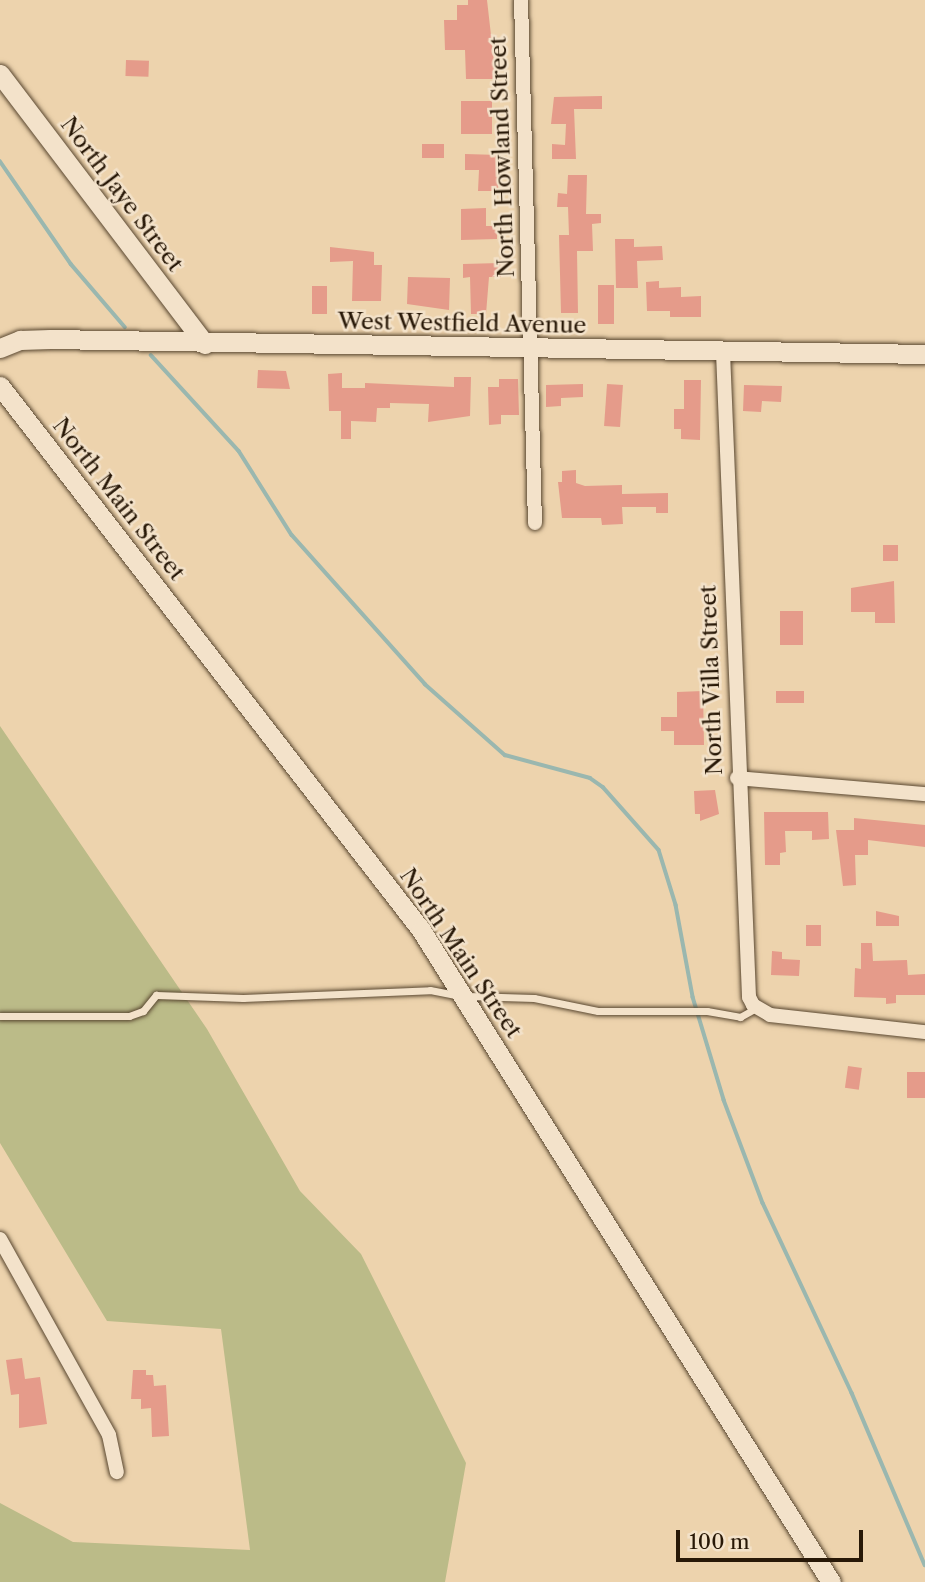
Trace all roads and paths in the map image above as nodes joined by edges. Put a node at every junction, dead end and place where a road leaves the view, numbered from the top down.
1 (521, 0) edge
2 (0, 74) edge
3 (205, 344) junction
4 (0, 348) edge
5 (530, 349) junction
6 (723, 352) junction
7 (925, 354) edge
8 (0, 386) edge
9 (535, 523) dead end
10 (737, 778) junction
11 (925, 794) edge
12 (463, 996) junction
13 (755, 1006) junction
14 (0, 1016) edge
15 (925, 1032) edge
16 (0, 1239) edge
17 (117, 1472) dead end
18 (831, 1582) edge

1 - 5 street, North Howland Street
2 - 3 main road, North Jaye Street
3 - 4 main road, West Westfield Avenue
3 - 5 main road, West Westfield Avenue
5 - 6 main road, West Westfield Avenue
5 - 9 street, North Howland Street
6 - 7 main road, West Westfield Avenue
6 - 10 street, North Villa Street
8 - 12 main road, North Main Street
10 - 11 street
10 - 13 street, North Villa Street
12 - 13 lane
12 - 14 lane
12 - 18 main road, North Main Street
13 - 15 street
16 - 17 street

